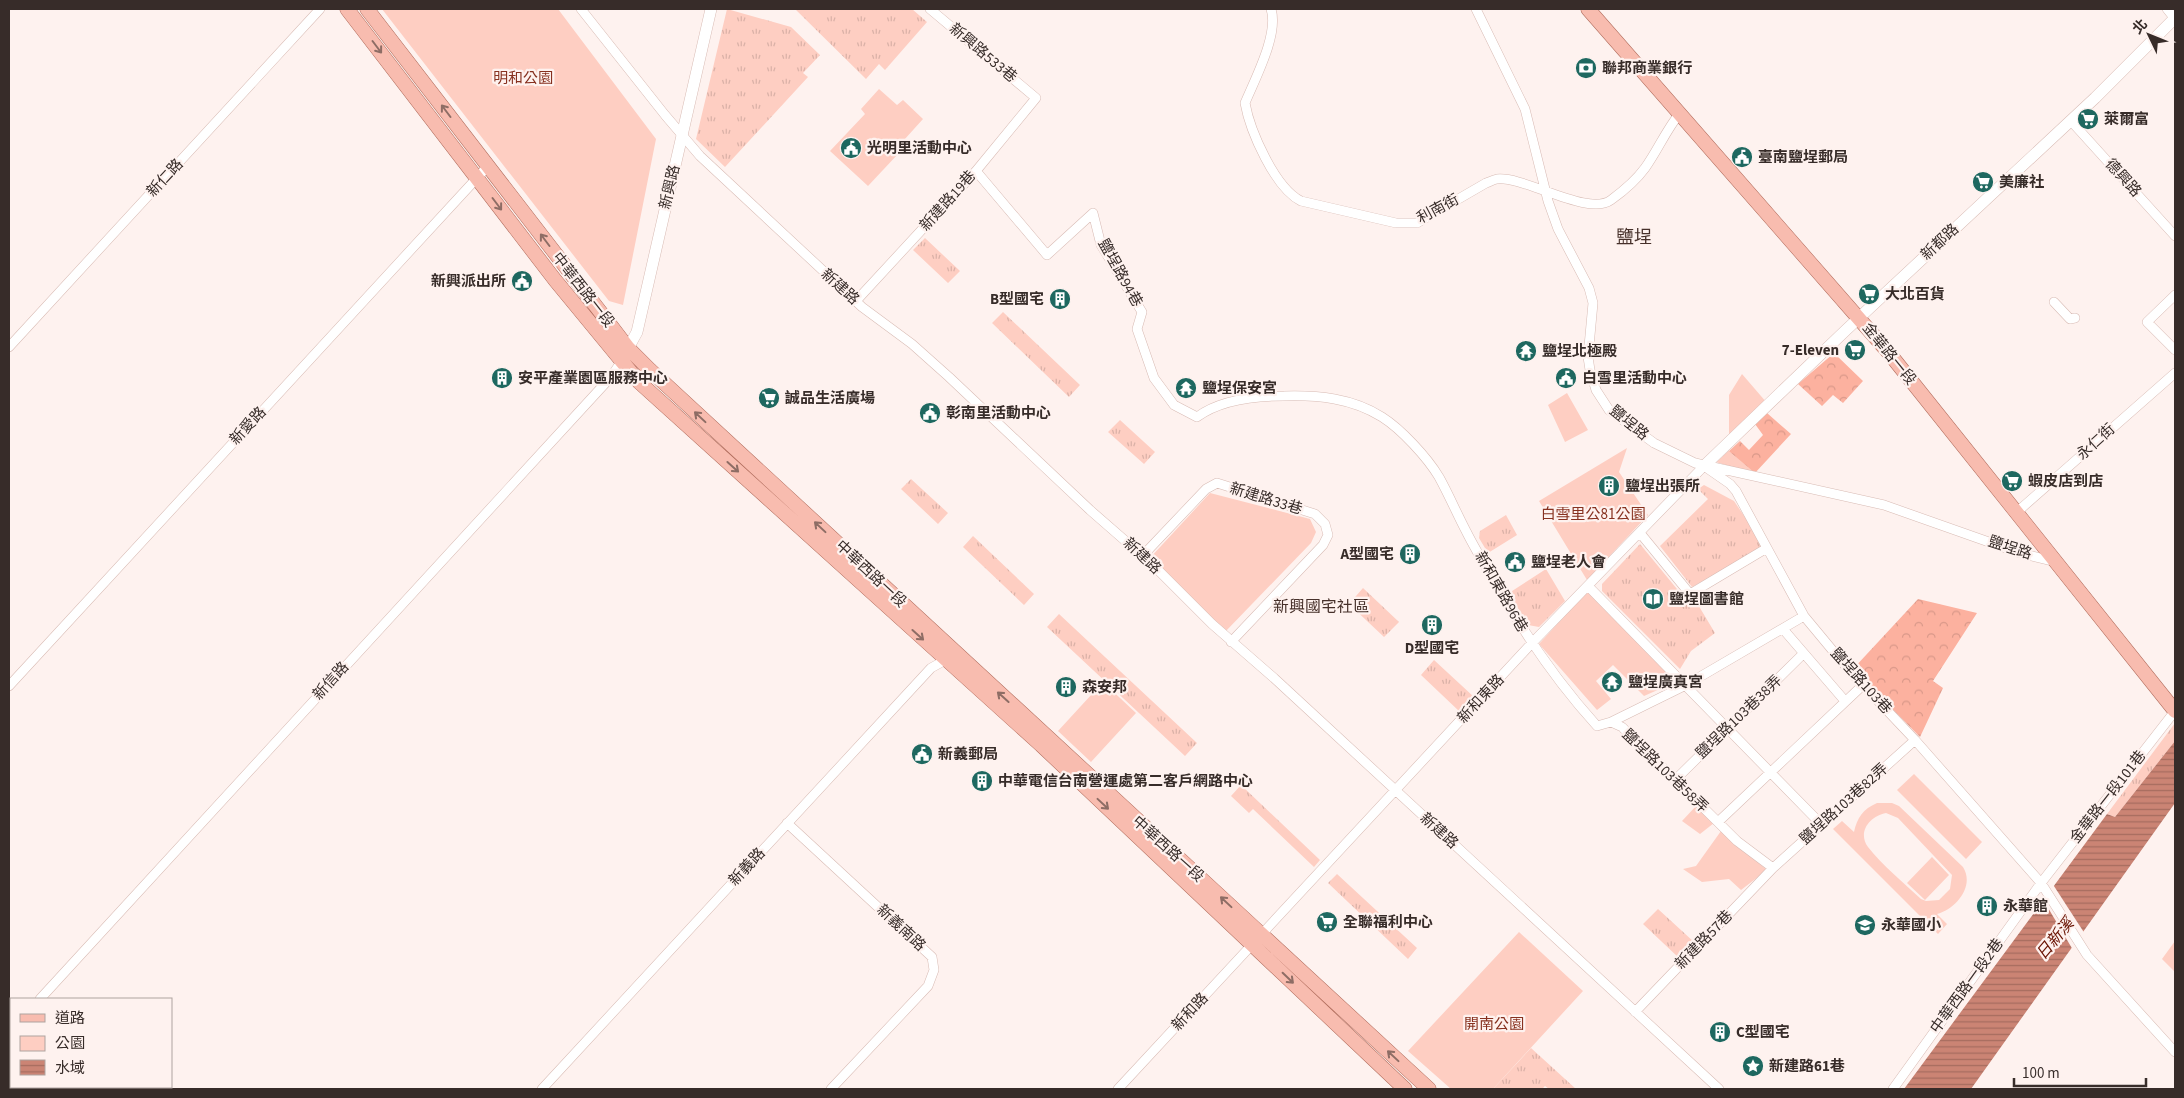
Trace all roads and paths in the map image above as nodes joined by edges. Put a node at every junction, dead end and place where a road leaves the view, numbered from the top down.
1 (320, 9) edge
2 (347, 9) edge
3 (367, 9) edge
4 (581, 9) edge
5 (711, 9) edge
6 (930, 9) edge
7 (1271, 9) edge
8 (1476, 9) edge
9 (1588, 9) edge
10 (2167, 9) edge
11 (2175, 18) edge
12 (1036, 98) joint
13 (1680, 113) junction
14 (2071, 121) junction
15 (682, 135) junction
16 (488, 166) junction
17 (976, 171) junction
18 (477, 178) junction
19 (1546, 191) junction
20 (2175, 236) edge
21 (2175, 295) edge
22 (856, 301) junction
23 (2054, 302) dead end
24 (1859, 317) junction
25 (2075, 318) dead end
26 (9, 347) edge
27 (628, 348) junction
28 (2175, 350) edge
29 (621, 362) junction
30 (2175, 372) edge
31 (1174, 405) joint
32 (1704, 466) junction
33 (2017, 512) junction
34 (1640, 533) junction
35 (1768, 548) junction
36 (1144, 557) junction
37 (2056, 562) junction
38 (1588, 586) junction
39 (1804, 616) junction
40 (1783, 629) junction
41 (1231, 642) junction
42 (1532, 644) junction
43 (1803, 654) junction
44 (958, 655) junction
45 (945, 660) junction
46 (1686, 685) junction
47 (1863, 685) junction
48 (9, 686) edge
49 (1845, 701) junction
50 (2175, 711) edge
51 (1611, 722) junction
52 (1728, 728) junction
53 (1915, 740) junction
54 (1771, 773) junction
55 (1674, 780) junction
56 (1395, 791) junction
57 (1718, 822) junction
58 (787, 823) junction
59 (1821, 824) junction
60 (1773, 868) junction
61 (2042, 886) junction
62 (1257, 940) junction
63 (41, 998) edge
64 (1635, 1012) junction
65 (2175, 1052) edge
66 (542, 1089) edge
67 (832, 1089) edge
68 (1118, 1089) edge
69 (1405, 1089) edge
70 (1429, 1089) edge
71 (1719, 1089) edge
72 (1893, 1089) edge

1 - 26 street, 新仁路
2 -> 18 main road, 中華西路一段
16 -> 3 main road, 中華西路一段
4 - 15 street, 新建路
5 - 15 street, 新興路
6 - 12 street, 新興路533巷
7 - 19 street, 利南街
8 - 19 street, 鹽埕路
9 - 13 main road, 金華路一段
10 - 11 street
11 - 14 street, 新都路
12 - 17 street, 新建路19巷
13 - 19 street, 利南街
13 - 24 main road, 金華路一段
14 - 20 street, 德興路
14 - 24 street, 新都路
15 - 22 street, 新建路
15 - 27 street, 新興路
16 - 18 street, 新愛路
27 -> 16 main road, 中華西路一段
17 - 22 street, 新建路19巷
17 - 31 street, 鹽埕路94巷
18 -> 29 main road, 中華西路一段
18 - 48 street, 新愛路
19 - 32 street, 鹽埕路
21 - 28 street
22 - 36 street, 新建路
23 - 25 street
24 - 32 street, 新都路
24 - 33 main road, 金華路一段
27 - 29 street, 新興路
44 -> 27 main road, 中華西路一段
29 -> 45 main road, 中華西路一段
29 - 63 street, 新信路
30 - 33 street, 永仁街
31 - 42 street, 新和東路96巷
32 - 34 street, 新和東路
32 - 35 street, 鹽埕路103巷
32 - 37 street, 鹽埕路
33 - 37 main road, 金華路一段
34 - 35 street
34 - 38 street, 新和東路
35 - 39 street, 鹽埕路103巷
36 - 41 street, 新建路
36 - 41 street, 新建路33巷
37 - 50 main road, 金華路一段
38 - 42 street, 新和東路
38 - 46 street
39 - 40 street
39 - 47 street, 鹽埕路103巷
40 - 43 street, 鹽埕路103巷
40 - 46 street
41 - 56 street, 新建路
42 - 51 street, 新和東路96巷
42 - 56 street, 新和東路
43 - 49 street, 鹽埕路103巷
43 - 52 street, 鹽埕路103巷38弄
44 - 45 street, 新義路
62 -> 44 main road, 中華西路一段
45 - 58 street, 新義路
45 -> 62 main road, 中華西路一段
46 - 51 street
46 - 52 street
47 - 49 street, 鹽埕路103巷58弄
47 - 53 street, 鹽埕路103巷
49 - 54 street, 鹽埕路103巷58弄
50 - 61 street, 金華路一段101巷
51 - 55 street, 鹽埕路103巷58弄
52 - 54 street
52 - 55 street, 鹽埕路103巷38弄
53 - 59 street, 鹽埕路103巷82弄
53 - 61 street, 鹽埕路103巷
54 - 57 street, 鹽埕路103巷58弄
54 - 59 street
55 - 57 street, 鹽埕路103巷58弄
56 - 62 street, 新和東路
56 - 64 street, 新建路
57 - 60 street, 鹽埕路103巷58弄
58 - 66 street, 新義路
58 - 67 street, 新義南路
59 - 60 street, 鹽埕路103巷82弄
60 - 64 street, 新建路57巷
61 - 65 street, 鹽埕路103巷
61 - 72 street, 中華西路一段2巷
62 - 68 street, 新和路
62 -> 69 main road, 中華西路一段
70 -> 62 main road, 中華西路一段
64 - 71 street, 新建路

